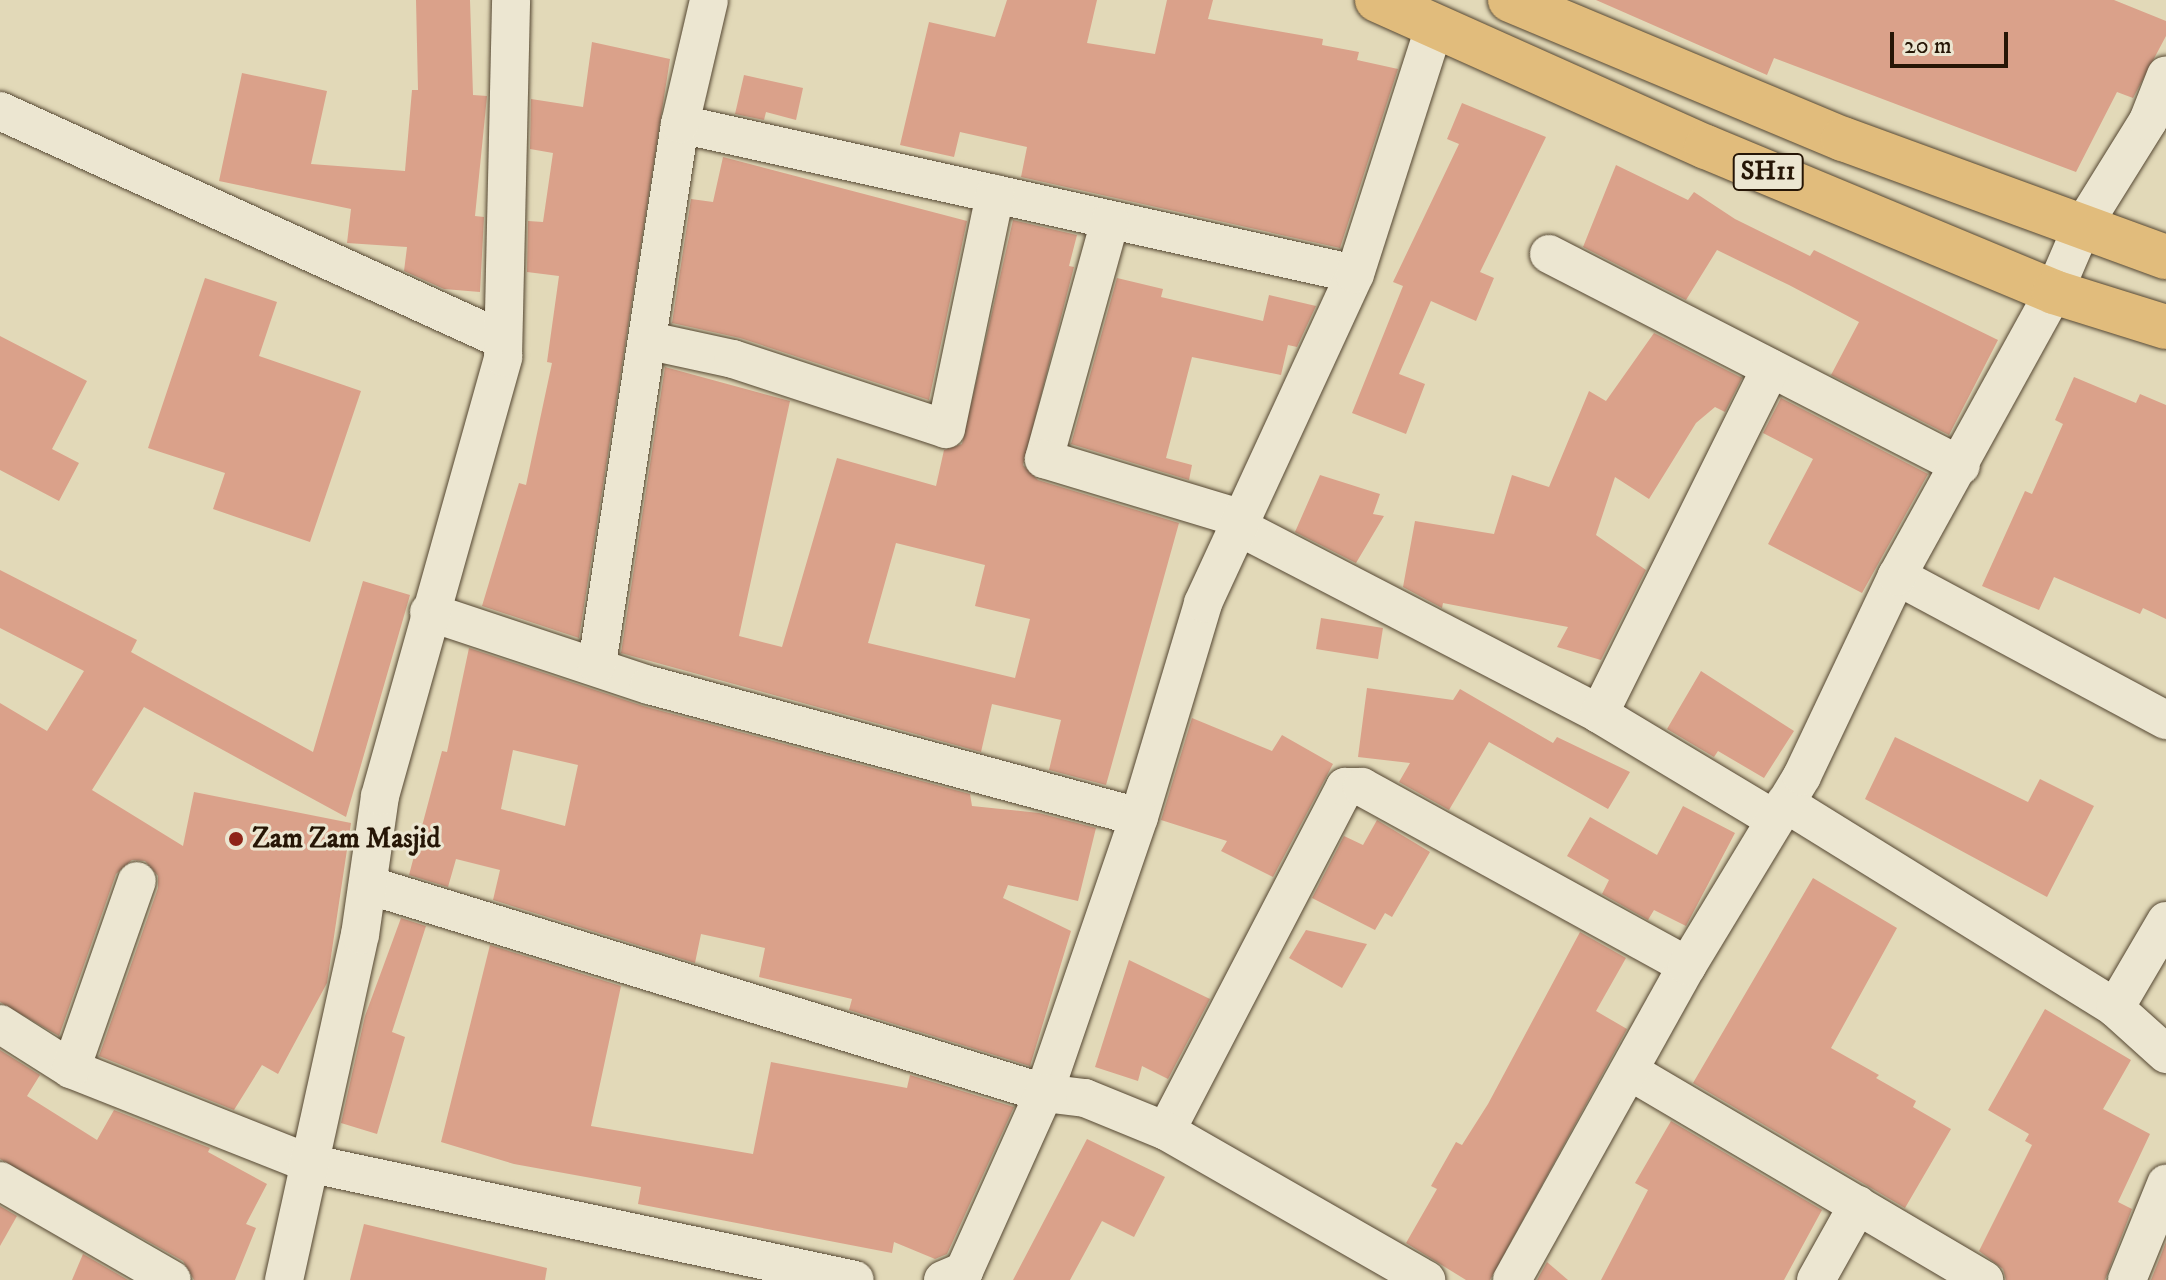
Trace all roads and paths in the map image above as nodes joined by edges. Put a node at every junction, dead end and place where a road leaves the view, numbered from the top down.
1 (511, 0) edge
2 (709, 0) edge
3 (1377, 0) edge
4 (1510, 0) edge
5 (1434, 28) junction
6 (2166, 75) edge
7 (0, 111) edge
8 (680, 124) junction
9 (995, 194) junction
10 (1110, 221) junction
11 (2082, 227) junction
12 (1549, 254) dead end
13 (2166, 257) edge
14 (1355, 274) junction
15 (2054, 292) junction
16 (2166, 327) edge
17 (501, 339) junction
18 (650, 341) junction
19 (1771, 368) junction
20 (1961, 466) junction
21 (1241, 523) junction
22 (1897, 576) junction
23 (429, 612) junction
24 (597, 664) junction
25 (1599, 714) junction
26 (2166, 720) edge
27 (1780, 811) junction
28 (1139, 817) junction
29 (137, 881) dead end
30 (368, 885) junction
31 (2166, 921) edge
32 (1687, 966) junction
33 (2115, 1008) junction
34 (0, 1024) edge
35 (2166, 1054) edge
36 (71, 1069) junction
37 (1631, 1072) junction
38 (1044, 1093) junction
39 (1166, 1131) junction
40 (308, 1163) junction
41 (0, 1181) edge
42 (2166, 1184) edge
43 (1858, 1205) junction
44 (172, 1280) edge
45 (284, 1280) edge
46 (855, 1280) edge
47 (943, 1280) edge
48 (1426, 1280) edge
49 (1512, 1280) edge
50 (1816, 1280) edge
51 (1984, 1280) edge
52 (2127, 1280) edge

1 - 17 street
2 - 8 street
3 - 5 main road, SH11
4 - 11 main road, SH11
5 - 14 street
5 - 15 main road, SH11
6 - 11 street
7 - 17 street
8 - 9 street
8 - 18 street
9 - 10 street
9 - 18 street
10 - 14 street
10 - 21 street
11 - 13 main road, SH11
11 - 15 street
12 - 19 street
14 - 21 street
15 - 16 main road, SH11
15 - 20 street
17 - 23 street
18 - 24 street
19 - 20 street
19 - 25 street
20 - 22 street
21 - 25 street
21 - 28 street
22 - 26 street
22 - 27 street
23 - 24 street
23 - 30 street
24 - 28 street
25 - 27 street
27 - 32 street
27 - 33 street
28 - 38 street
29 - 36 street
30 - 38 street
30 - 40 street
31 - 33 street
32 - 37 street
32 - 39 street
33 - 35 street
34 - 36 street
36 - 40 street
37 - 43 street
37 - 49 street
38 - 39 street
38 - 47 street
39 - 48 street
40 - 45 street
40 - 46 street
41 - 44 street
42 - 52 street
43 - 50 street
43 - 51 street

